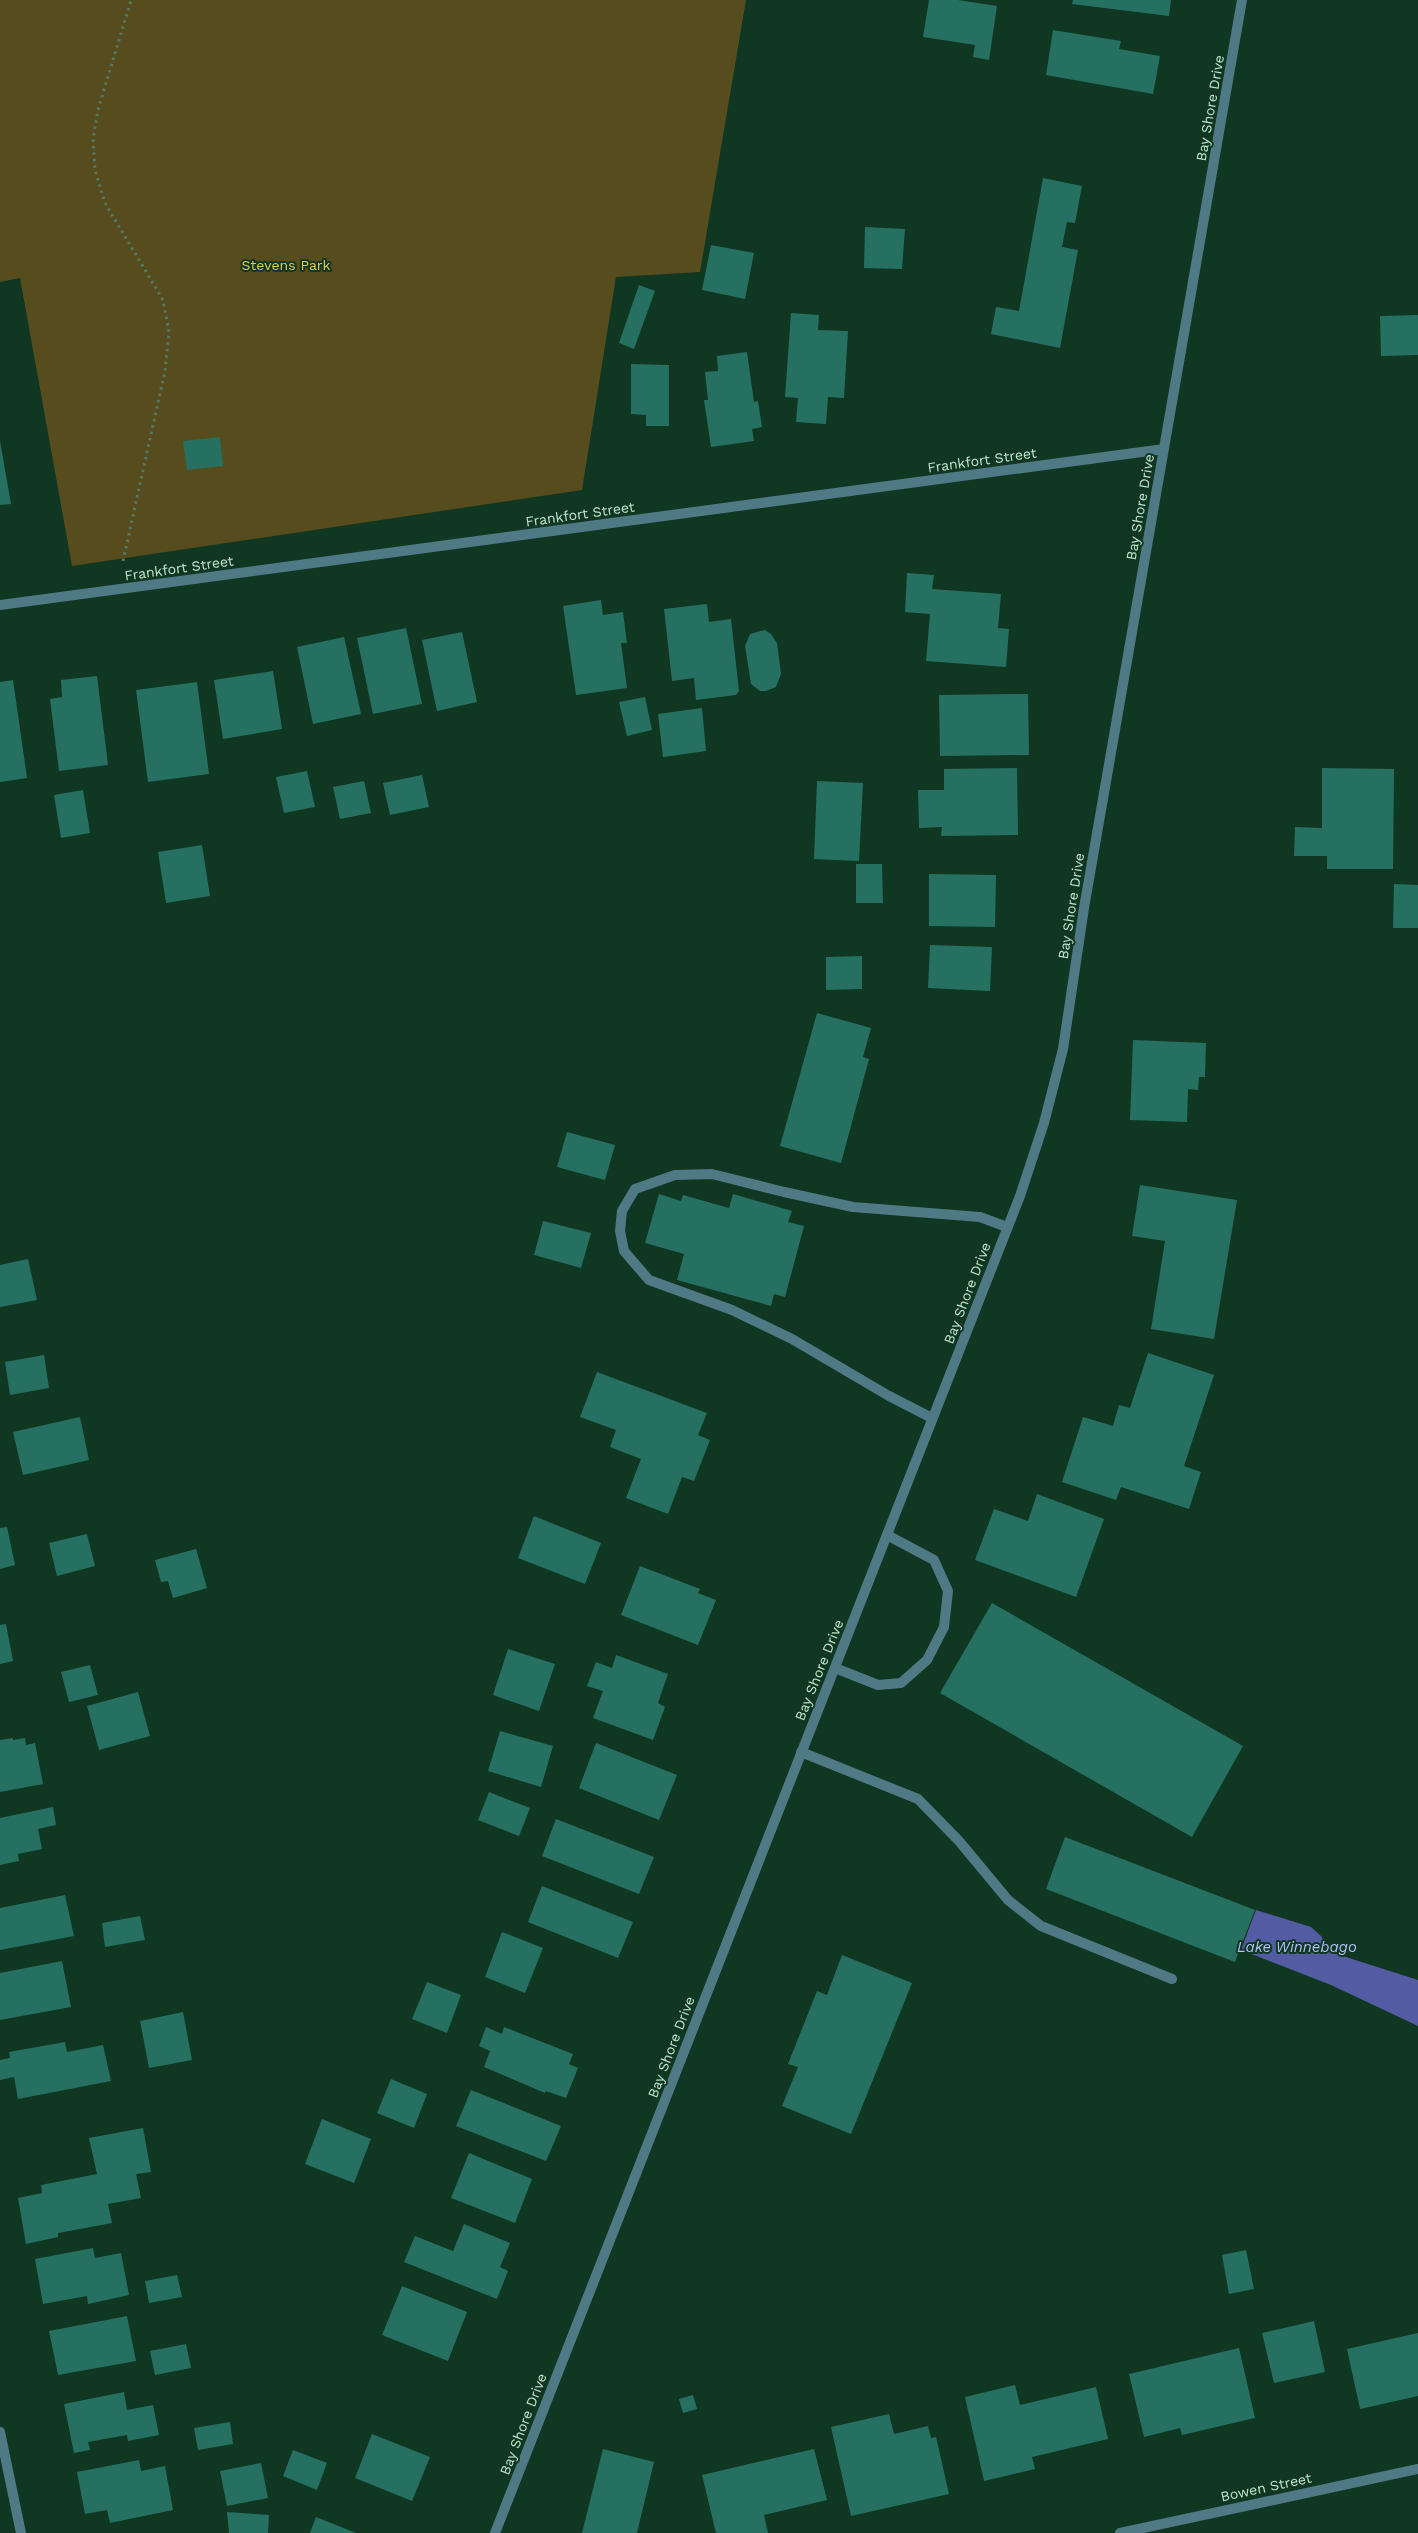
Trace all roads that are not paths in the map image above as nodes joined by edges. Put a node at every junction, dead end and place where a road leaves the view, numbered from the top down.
1 (1242, 0) edge
2 (1164, 449) junction
3 (0, 605) edge
4 (1007, 1227) junction
5 (932, 1418) junction
6 (887, 1535) junction
7 (834, 1668) junction
8 (801, 1752) junction
9 (1172, 1979) dead end
10 (0, 2432) edge
11 (1418, 2469) edge
12 (20, 2533) edge
13 (495, 2533) edge
14 (1120, 2533) edge

1 - 2 street, Bay Shore Drive
2 - 3 street, Frankfort Street
2 - 4 street, Bay Shore Drive
4 - 5 street, Bay Shore Drive
4 - 5 street
5 - 6 street, Bay Shore Drive
6 - 7 street, Bay Shore Drive
6 - 7 street
7 - 8 street, Bay Shore Drive
8 - 9 street
8 - 13 street, Bay Shore Drive
10 - 12 street
11 - 14 street, Bowen Street

